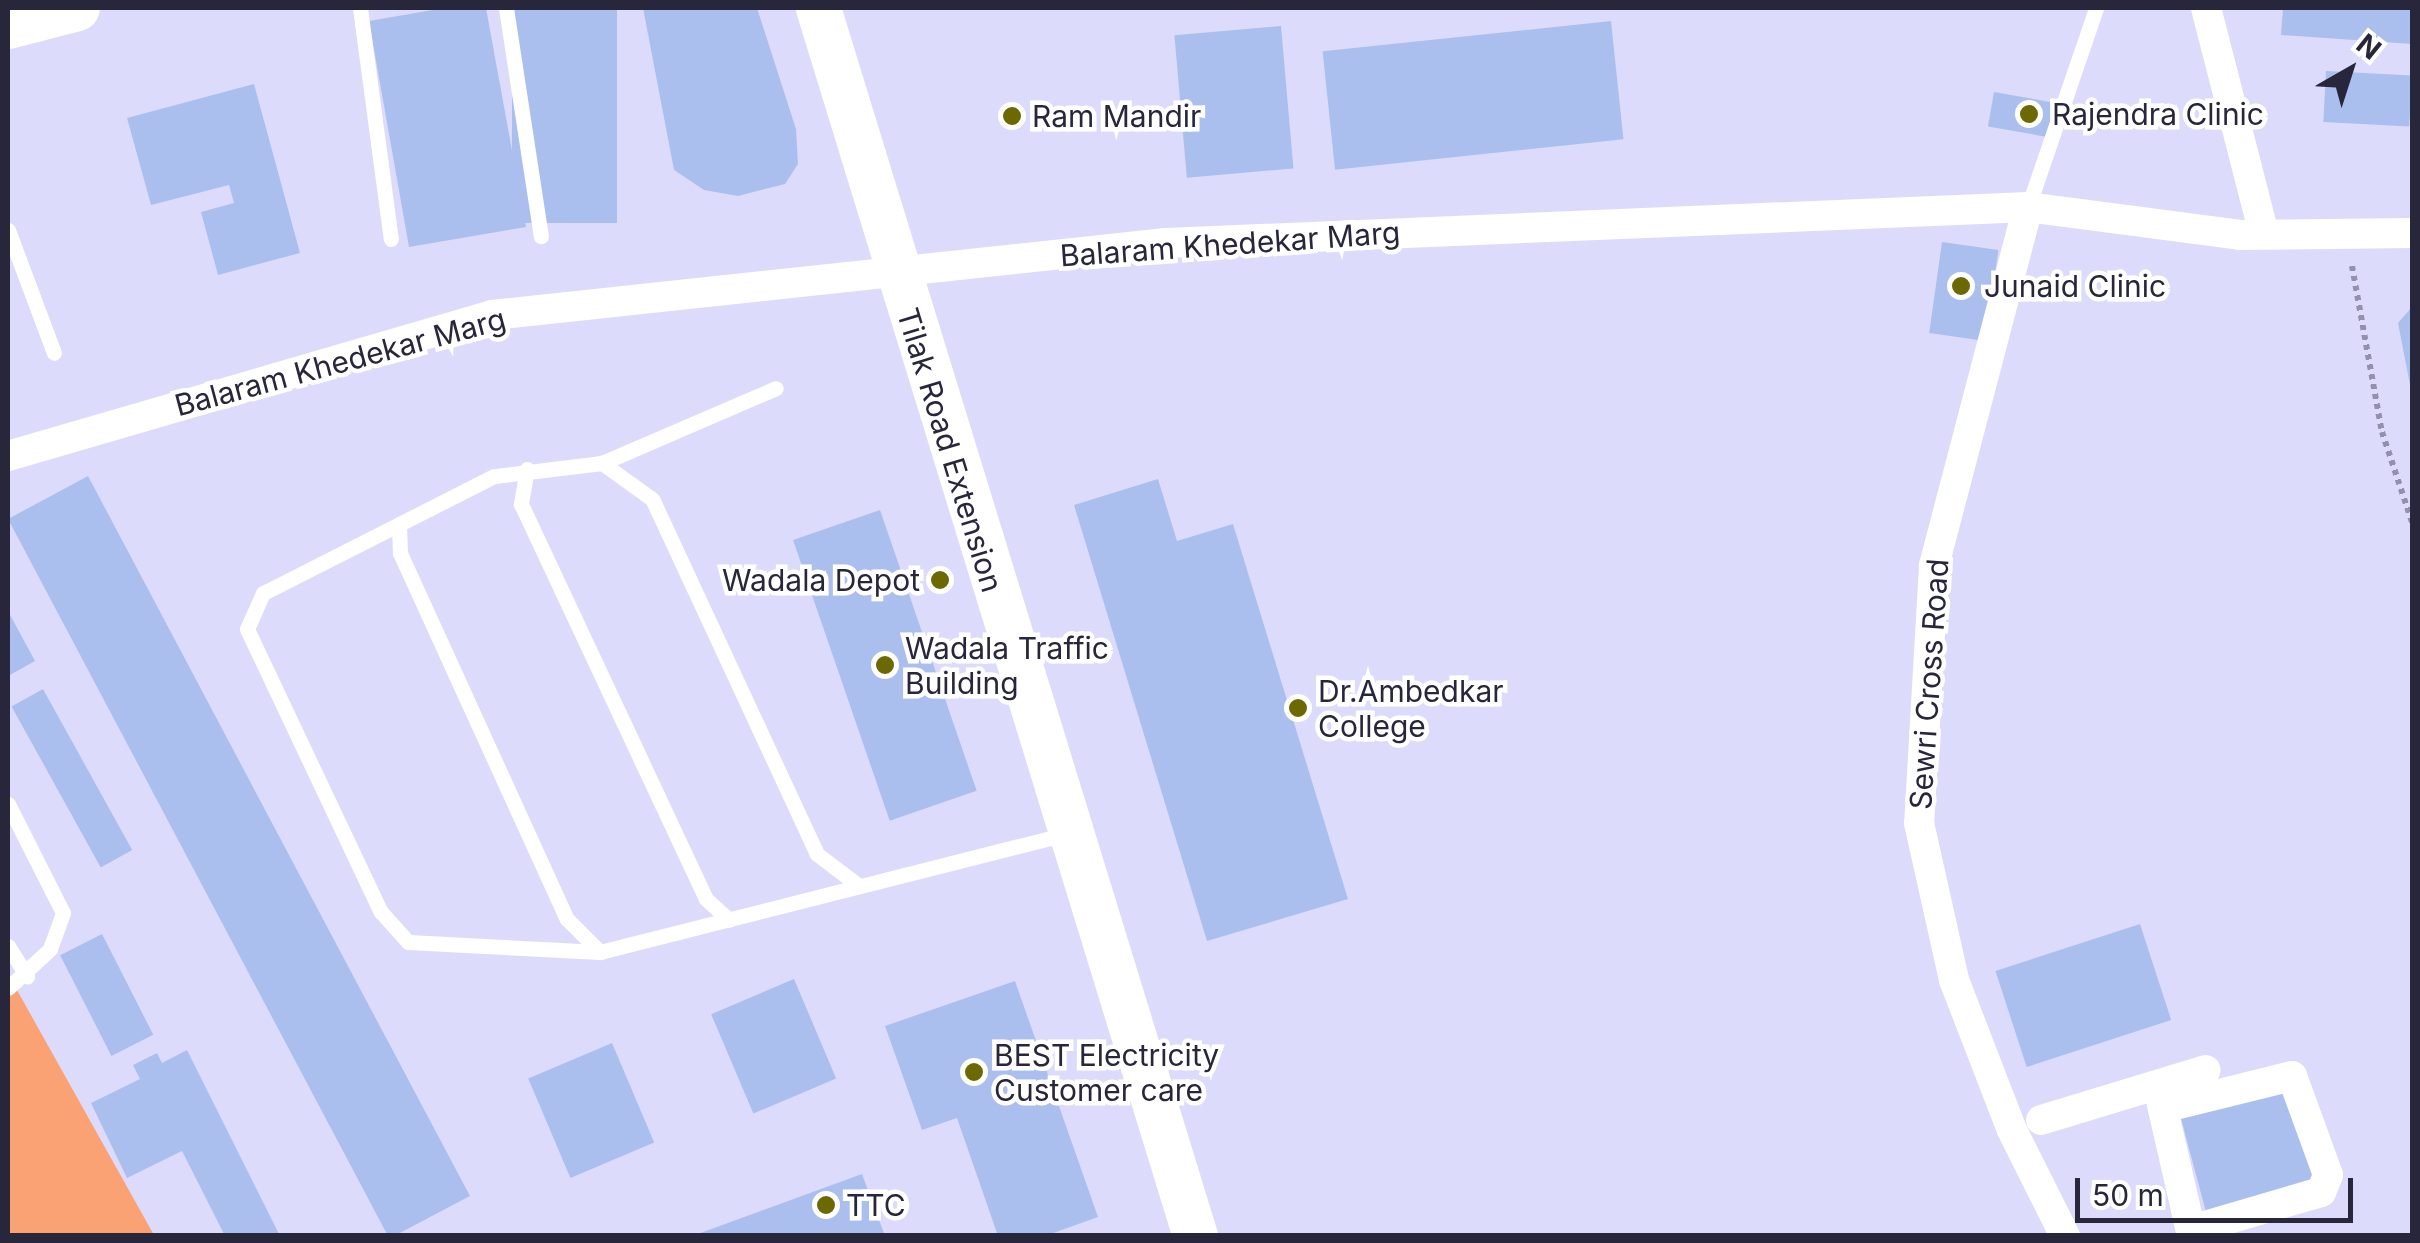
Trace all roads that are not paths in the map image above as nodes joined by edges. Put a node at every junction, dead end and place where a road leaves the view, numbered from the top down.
1 (77, 8) edge
2 (360, 8) edge
3 (506, 8) edge
4 (818, 8) edge
5 (2096, 8) edge
6 (2206, 8) edge
7 (8, 26) edge
8 (2028, 207) junction
9 (8, 230) edge
10 (2264, 234) junction
11 (2412, 234) edge
12 (541, 236) dead end
13 (391, 239) dead end
14 (897, 277) junction
15 (54, 353) dead end
16 (776, 388) dead end
17 (8, 456) edge
18 (602, 463) junction
19 (527, 469) junction
20 (399, 524) junction
21 (8, 804) edge
22 (1068, 834) junction
23 (859, 886) junction
24 (729, 920) junction
25 (8, 946) edge
26 (600, 952) junction
27 (27, 976) junction
28 (8, 988) edge
29 (2206, 1070) dead end
30 (2160, 1096) junction
31 (2041, 1120) dead end
32 (2192, 1233) edge
33 (1194, 1236) edge
34 (2065, 1236) edge

1 - 7 main road
2 - 13 lane
3 - 12 lane
4 - 14 main road, Tilak Road Extension
5 - 8 lane, Sewri Cross Road
6 - 10 street
8 - 10 street, Balaram Khedekar Marg
8 - 14 street, Balaram Khedekar Marg
8 - 34 street, Sewri Cross Road
9 - 15 lane
10 - 11 street, Balaram Khedekar Marg
14 - 17 street, Balaram Khedekar Marg
14 - 22 main road, Tilak Road Extension
16 - 18 lane
18 - 19 lane
18 - 23 lane
19 - 20 lane
19 - 24 lane
20 - 26 lane
20 - 26 lane
21 - 27 lane
22 - 23 lane
22 - 33 main road, Tilak Road Extension
23 - 24 lane
24 - 26 lane
25 - 27 lane
27 - 28 lane
29 - 30 street
30 - 31 street
30 - 32 street
30 - 32 street

